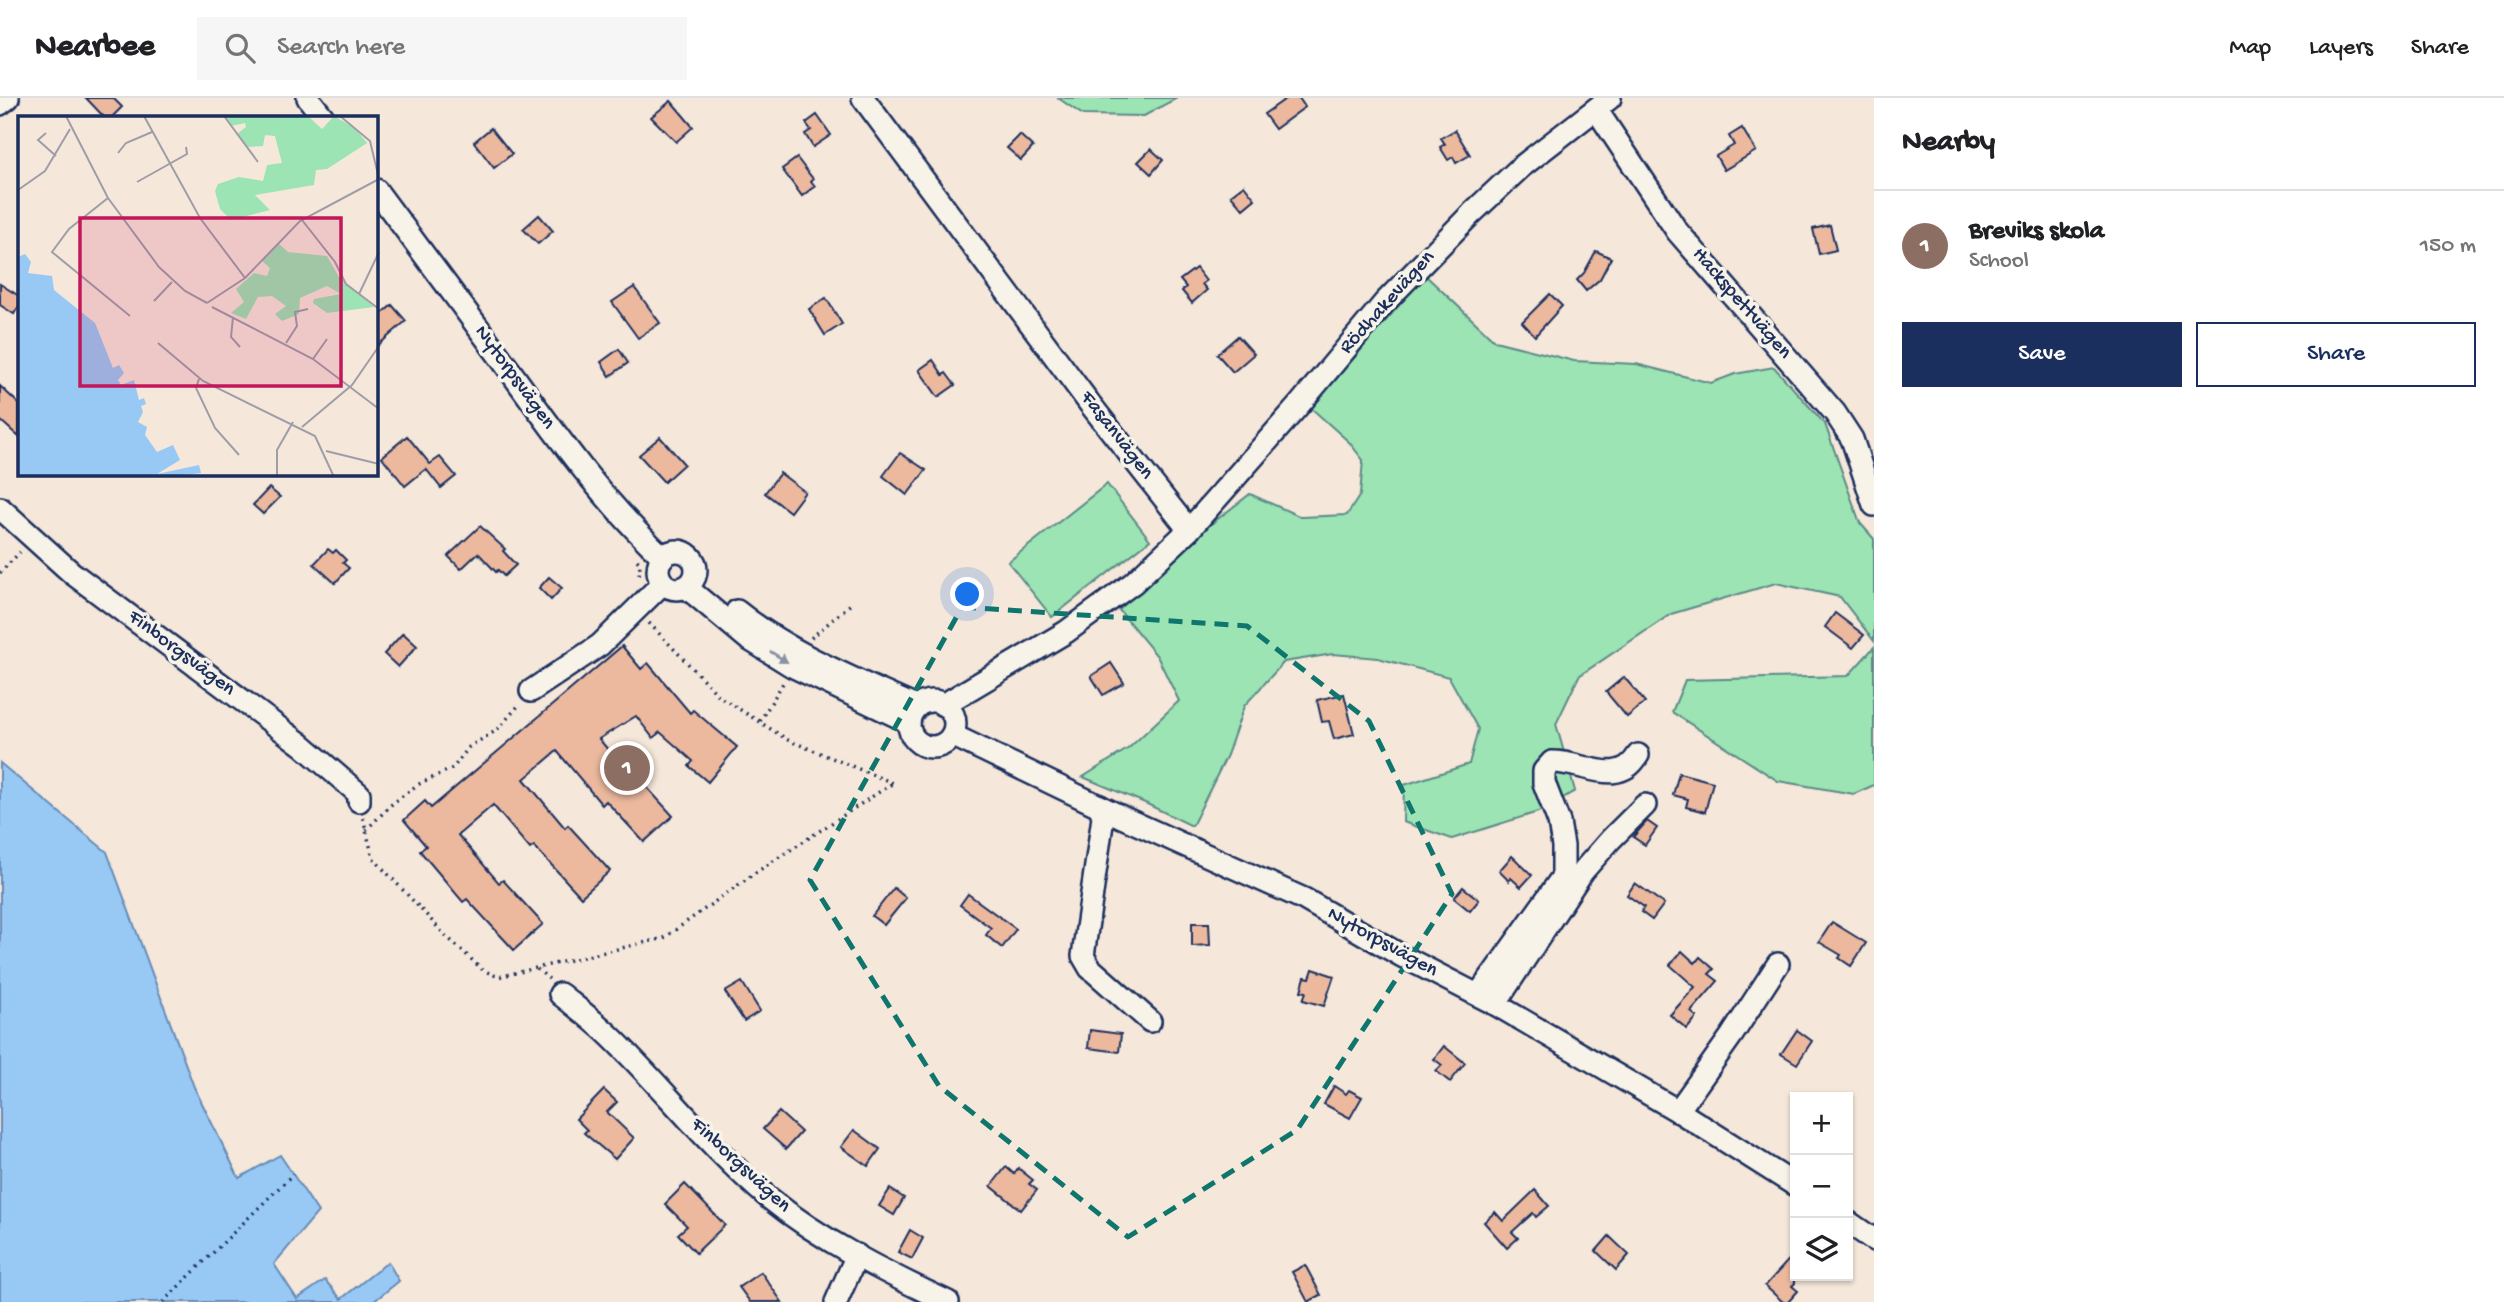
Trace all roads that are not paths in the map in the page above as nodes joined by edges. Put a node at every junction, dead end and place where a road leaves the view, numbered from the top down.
1 (8, 98) edge
2 (309, 98) edge
3 (863, 98) edge
4 (0, 104) edge
5 (1603, 104) edge
6 (322, 116) edge
7 (378, 193) edge
8 (1874, 505) edge
9 (0, 508) edge
10 (1189, 530) junction
11 (663, 557) junction
12 (690, 582) junction
13 (663, 583) junction
14 (531, 691) road end
15 (943, 705) junction
16 (913, 715) junction
17 (952, 735) junction
18 (1638, 755) dead end
19 (359, 801) road end
20 (1645, 805) dead end
21 (1100, 806) junction
22 (1778, 964) dead end
23 (560, 994) dead end
24 (1487, 1000) junction
25 (1150, 1021) dead end
26 (1678, 1111) junction
27 (1790, 1182) edge
28 (1853, 1225) edge
29 (1874, 1240) edge
30 (857, 1255) junction
31 (836, 1302) edge
32 (948, 1302) edge

1 - 4 street
2 - 6 street
3 - 10 street, Fasanvägen
5 - 8 street, Hackspettvägen
5 - 10 street, Rödhakevägen
7 - 11 street, Nytorpsvägen
9 - 19 street, Finborgsvägen
10 - 15 street
11 - 12 street
11 - 13 street
12 - 13 street
12 - 16 street
13 - 14 street
15 - 16 street
15 - 17 street
16 - 17 street
17 - 21 street, Nytorpsvägen
18 - 24 street
20 - 24 street
21 - 24 street, Nytorpsvägen
21 - 25 street
22 - 26 street
23 - 30 street, Finborgsvägen
24 - 26 street, Nytorpsvägen
26 - 27 street, Nytorpsvägen
28 - 29 street
30 - 31 street
30 - 32 street, Finborgsvägen

